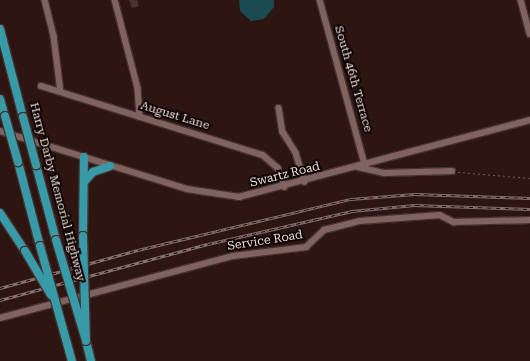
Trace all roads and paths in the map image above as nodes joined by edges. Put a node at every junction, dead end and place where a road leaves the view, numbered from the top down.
1 (45, 0) edge
2 (115, 0) edge
3 (320, 0) edge
4 (521, 0) edge
5 (0, 30) edge
6 (530, 34) edge
7 (41, 86) dead end
8 (61, 92) junction
9 (0, 99) edge
10 (279, 108) dead end
11 (140, 117) junction
12 (530, 120) edge
13 (0, 131) edge
14 (84, 157) junction
15 (365, 165) junction
16 (110, 166) junction
17 (358, 167) junction
18 (452, 171) joint
19 (530, 178) edge
20 (86, 180) junction
21 (305, 182) junction
22 (286, 187) junction
23 (0, 213) edge
24 (530, 220) edge
25 (55, 300) junction
26 (0, 318) edge
27 (86, 341) junction
28 (72, 361) edge
29 (91, 361) edge

1 - 8 street
2 - 11 street
3 - 15 street, South 46th Terrace
4 - 6 street
5 - 27 highway, Harry Darby Memorial Highway, bridge
7 - 8 street, August Lane
8 - 11 street, August Lane
9 - 25 highway, bridge
10 - 21 street
11 - 22 street, August Lane
12 - 15 street, Swartz Road
13 - 14 street, Swartz Road
14 - 16 street, Swartz Road
14 - 20 highway
15 - 17 street, Swartz Road
16 - 20 highway
16 - 22 street, Swartz Road
17 - 18 street
17 - 21 street, Swartz Road
18 - 19 path
20 - 27 highway, bridge
21 - 22 street, Swartz Road
23 - 25 highway, bridge
24 - 26 street, Service Road
25 - 28 highway, bridge
27 - 29 highway, Harry Darby Memorial Highway

